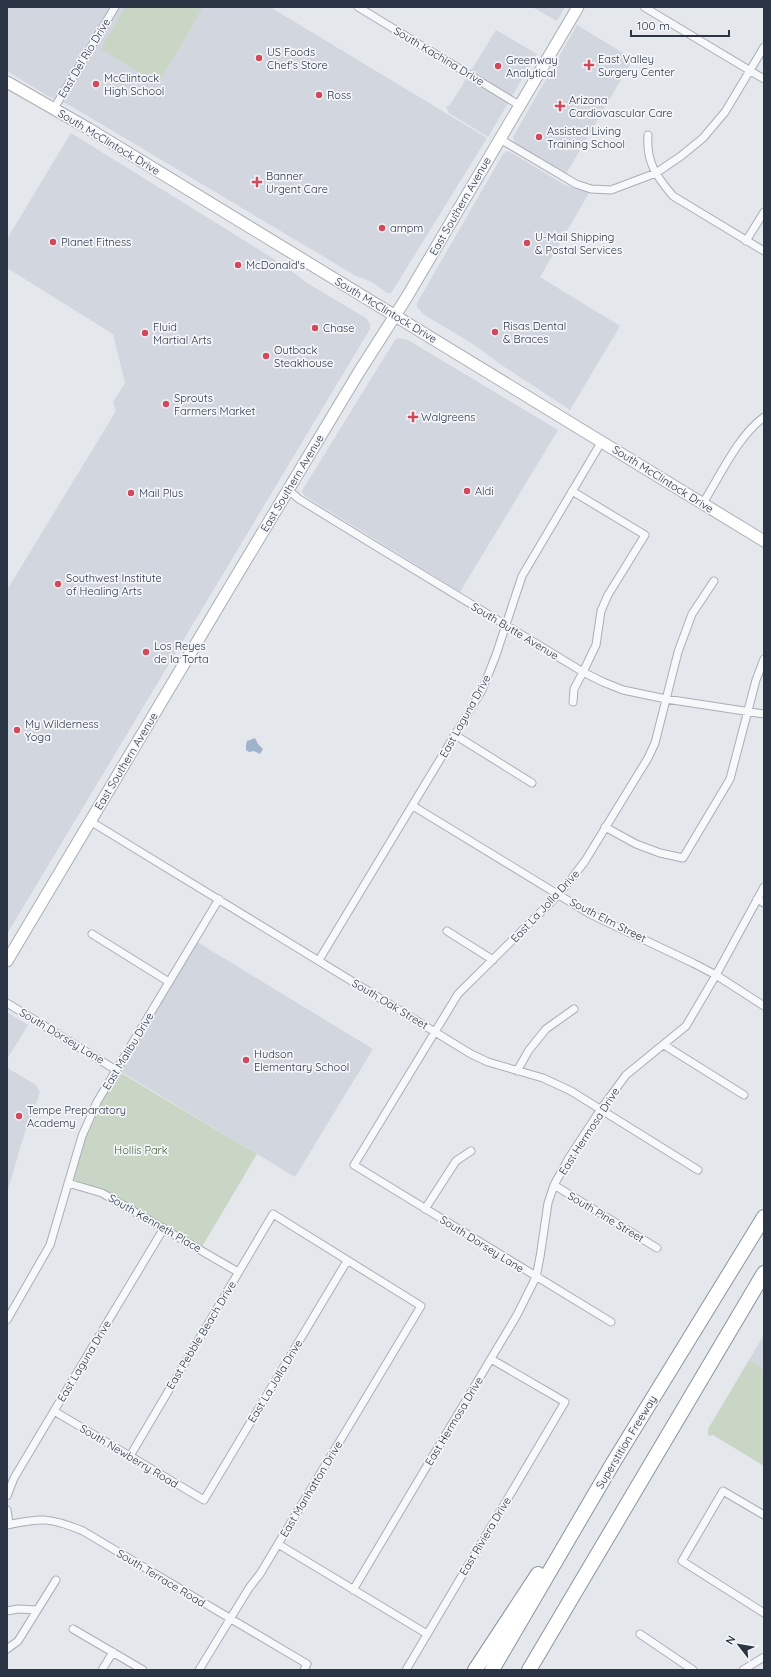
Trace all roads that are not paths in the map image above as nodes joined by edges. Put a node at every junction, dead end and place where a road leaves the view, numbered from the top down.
1 (115, 7) edge
2 (358, 7) edge
3 (578, 7) edge
4 (644, 7) edge
5 (764, 47) edge
6 (750, 70) junction
7 (764, 79) edge
8 (7, 82) edge
9 (520, 105) junction
10 (54, 110) junction
11 (648, 135) dead end
12 (500, 139) junction
13 (656, 173) junction
14 (764, 212) edge
15 (746, 240) junction
16 (764, 251) edge
17 (395, 315) junction
18 (764, 417) edge
19 (602, 441) junction
20 (288, 490) junction
21 (572, 491) junction
22 (703, 504) junction
23 (764, 540) edge
24 (714, 580) dead end
25 (505, 625) junction
26 (764, 659) edge
27 (583, 672) junction
28 (666, 699) junction
29 (573, 702) dead end
30 (748, 711) junction
31 (764, 714) edge
32 (455, 735) junction
33 (532, 783) dead end
34 (413, 806) junction
35 (90, 821) junction
36 (605, 827) junction
37 (764, 887) edge
38 (558, 895) junction
39 (757, 898) junction
40 (219, 899) junction
41 (764, 903) edge
42 (447, 931) dead end
43 (92, 934) dead end
44 (319, 960) junction
45 (493, 960) junction
46 (7, 961) edge
47 (716, 975) junction
48 (169, 982) junction
49 (7, 1003) edge
50 (764, 1006) edge
51 (574, 1008) dead end
52 (434, 1031) junction
53 (664, 1044) junction
54 (116, 1070) junction
55 (517, 1071) junction
56 (744, 1095) dead end
57 (601, 1109) junction
58 (471, 1151) dead end
59 (354, 1165) joint
60 (698, 1170) dead end
61 (68, 1183) junction
62 (554, 1185) junction
63 (425, 1209) junction
64 (764, 1217) edge
65 (164, 1228) junction
66 (658, 1248) dead end
67 (347, 1261) junction
68 (238, 1272) junction
69 (764, 1273) edge
70 (536, 1277) junction
71 (764, 1278) edge
72 (748, 1301) junction
73 (7, 1320) edge
74 (611, 1322) dead end
75 (491, 1359) junction
76 (54, 1411) junction
77 (130, 1456) junction
78 (613, 1463) junction
79 (643, 1480) junction
80 (7, 1496) edge
81 (204, 1500) joint
82 (7, 1510) edge
83 (764, 1515) edge
84 (8, 1524) edge
85 (278, 1544) junction
86 (56, 1580) dead end
87 (353, 1590) junction
88 (37, 1610) junction
89 (7, 1612) edge
90 (764, 1613) edge
91 (229, 1619) junction
92 (73, 1629) dead end
93 (427, 1634) junction
94 (640, 1634) dead end
95 (7, 1649) edge
96 (113, 1652) junction
97 (764, 1657) edge
98 (306, 1667) edge
99 (753, 1667) edge
100 (102, 1670) edge
101 (144, 1670) edge
102 (199, 1670) edge
103 (406, 1670) edge
104 (475, 1670) edge
105 (492, 1670) edge
106 (529, 1670) edge
107 (540, 1670) edge
108 (693, 1670) edge
109 (743, 1670) edge

1 - 10 street, East Del Rio Drive
2 - 9 street, South Kachina Drive
3 - 9 main road, East Southern Avenue
4 - 6 street
5 - 6 street
6 - 7 street
6 - 13 street
8 - 10 main road, South McClintock Drive
9 - 12 main road, East Southern Avenue
10 - 17 main road, South McClintock Drive
11 - 13 street
12 - 13 street
12 - 17 main road, East Southern Avenue
13 - 15 street
14 - 15 street
15 - 16 street
17 - 19 main road, South McClintock Drive
17 - 20 main road, East Southern Avenue
18 - 22 street
19 - 21 street, East Laguna Drive
19 - 22 main road, South McClintock Drive
20 - 25 street, South Butte Avenue
20 - 35 main road, East Southern Avenue
21 - 25 street, East Laguna Drive
21 - 27 street
22 - 23 main road, South McClintock Drive
24 - 28 street, East La Jolla Drive
25 - 27 street, South Butte Avenue
25 - 32 street, East Laguna Drive
26 - 30 street
27 - 28 street, South Butte Avenue
27 - 29 street
28 - 30 street, South Butte Avenue
28 - 36 street, East La Jolla Drive
30 - 31 street, South Butte Avenue
30 - 36 street
32 - 33 street
32 - 34 street, East Laguna Drive
34 - 38 street, South Elm Street
34 - 44 street, East Laguna Drive
35 - 40 street, South Oak Street
35 - 46 main road, East Southern Avenue
36 - 38 street, East La Jolla Drive
37 - 39 street, East Hermosa Drive
38 - 45 street, East La Jolla Drive
38 - 47 street, South Elm Street
39 - 41 street
39 - 47 street, East Hermosa Drive
40 - 44 street, South Oak Street
40 - 48 street, East Malibu Drive
42 - 45 street
43 - 48 street
44 - 52 street, South Oak Street
45 - 52 street, East La Jolla Drive
47 - 50 street, South Elm Street
47 - 53 street, East Hermosa Drive
48 - 54 street, East Malibu Drive
49 - 54 street, South Dorsey Lane
51 - 55 street
52 - 55 street, South Oak Street
52 - 59 street, East La Jolla Drive
53 - 56 street
53 - 57 street, East Hermosa Drive
54 - 61 street, East Malibu Drive
55 - 57 street, South Oak Street
57 - 60 street, South Oak Street
57 - 62 street, East Hermosa Drive
58 - 63 street
59 - 63 street, South Dorsey Lane
61 - 65 street, South Kenneth Place
61 - 73 street, East Malibu Drive
62 - 66 street, South Pine Street
62 - 70 street, East Hermosa Drive
63 - 70 street, South Dorsey Lane
64 - 78 highway, Superstition Freeway
65 - 68 street, South Kenneth Place
65 - 76 street, East Laguna Drive
67 - 68 street, East Pebble Beach Drive
67 - 81 street, East La Jolla Drive
67 - 85 street, East Manhatton Drive
68 - 77 street, East Pebble Beach Drive
69 - 72 highway
70 - 74 street, South Dorsey Lane
70 - 75 street, East Hermosa Drive
71 - 72 highway
72 - 79 highway
75 - 87 street, East Hermosa Drive
75 - 93 street, East Riviera Drive
76 - 77 street, South Newberry Road
76 - 80 street, East Laguna Drive
77 - 81 street, South Newberry Road
78 - 104 highway
78 - 105 highway, Superstition Freeway
79 - 106 highway
79 - 107 highway
82 - 84 street
83 - 90 street
84 - 91 street, South Terrace Road
85 - 87 street
85 - 91 street, East Manhatton Drive
86 - 88 street
87 - 93 street
88 - 89 street
88 - 95 street
91 - 98 street, South Terrace Road
91 - 102 street, East Manhatton Drive
92 - 96 street
93 - 103 street, East Riviera Drive
94 - 108 street
96 - 100 street
96 - 101 street
97 - 99 street
99 - 109 street

